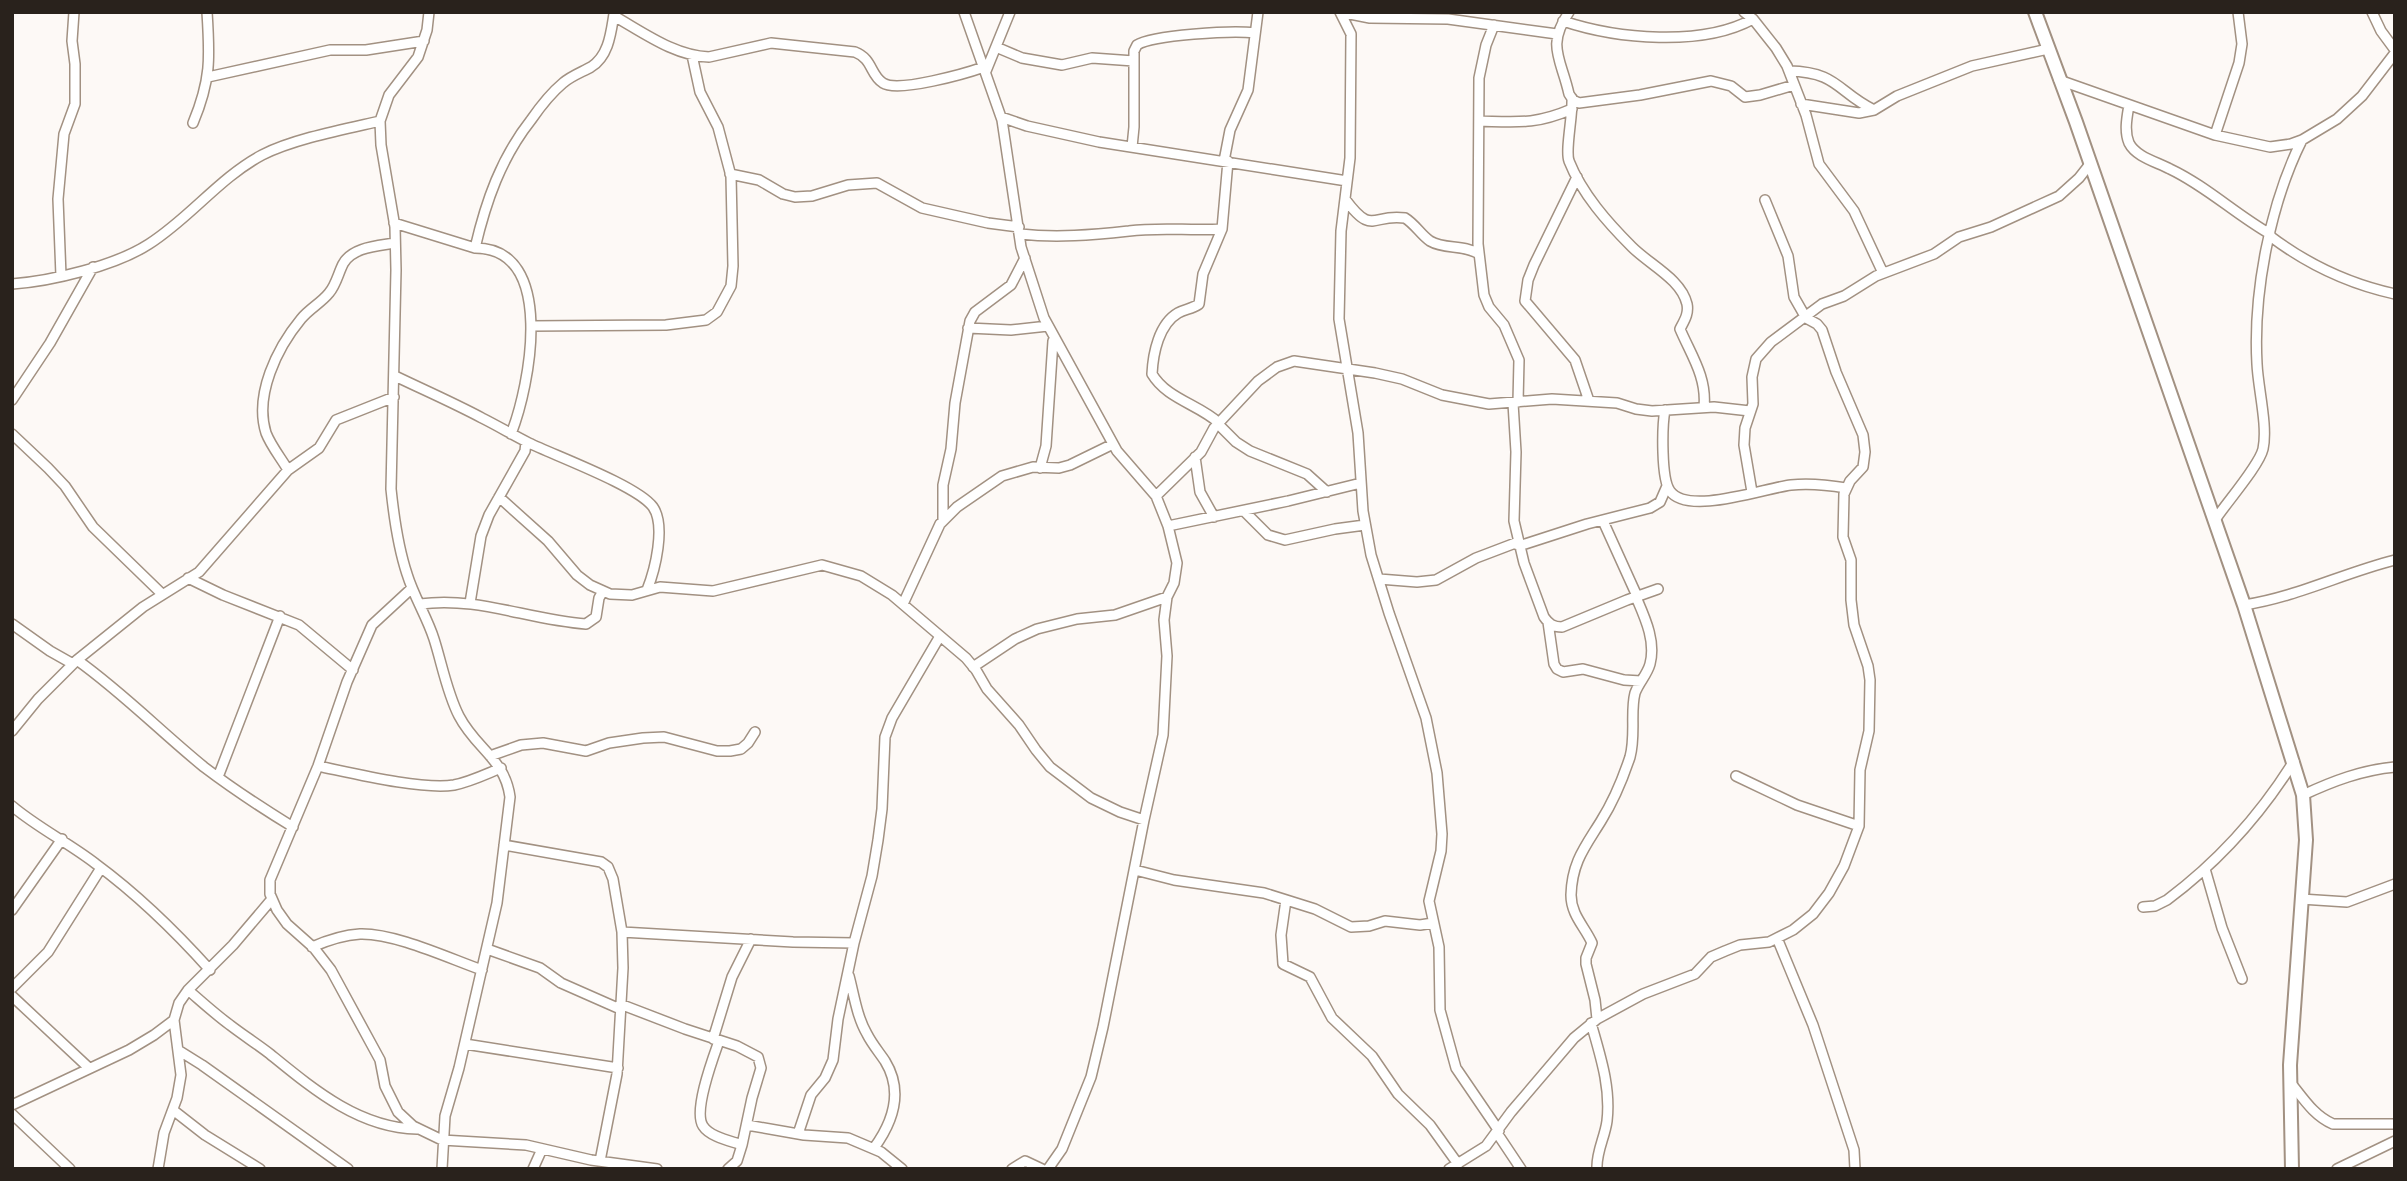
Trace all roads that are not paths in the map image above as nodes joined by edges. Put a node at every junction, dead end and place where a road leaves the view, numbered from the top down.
1 (74, 12) edge
2 (207, 12) edge
3 (429, 12) edge
4 (964, 12) edge
5 (1010, 12) edge
6 (1258, 12) edge
7 (1340, 12) edge
8 (1489, 12) edge
9 (1569, 12) edge
10 (1744, 12) edge
11 (2035, 12) edge
12 (2238, 12) edge
13 (2372, 12) edge
14 (614, 14) edge
15 (1753, 19) junction
16 (1563, 21) junction
17 (1482, 23) junction
18 (1494, 25) junction
19 (1254, 33) junction
20 (1557, 34) junction
21 (424, 41) junction
22 (996, 47) junction
23 (2048, 48) junction
24 (2395, 51) edge
25 (692, 55) junction
26 (1134, 61) junction
27 (985, 69) junction
28 (1789, 71) junction
29 (208, 77) junction
30 (2060, 80) junction
31 (1794, 85) junction
32 (1572, 98) junction
33 (1801, 104) junction
34 (2129, 105) junction
35 (1572, 109) junction
36 (1874, 110) junction
37 (1001, 117) junction
38 (380, 121) junction
39 (1479, 121) junction
40 (193, 123) dead end
41 (2215, 135) junction
42 (2302, 140) junction
43 (1132, 147) junction
44 (1226, 161) junction
45 (2091, 164) junction
46 (730, 174) junction
47 (1577, 177) junction
48 (1347, 181) junction
49 (1345, 199) junction
50 (1765, 200) dead end
51 (394, 223) junction
52 (1222, 229) junction
53 (1019, 231) junction
54 (2270, 235) junction
55 (395, 243) junction
56 (475, 248) junction
57 (1479, 254) junction
58 (1025, 258) junction
59 (93, 267) junction
60 (1883, 273) junction
61 (61, 276) junction
62 (12, 284) edge
63 (2395, 295) edge
64 (1805, 317) junction
65 (531, 326) junction
66 (1048, 327) junction
67 (968, 328) junction
68 (1053, 338) junction
69 (1346, 369) junction
70 (395, 376) junction
71 (394, 397) junction
72 (12, 400) edge
73 (1589, 401) junction
74 (1516, 402) junction
75 (1704, 407) junction
76 (1665, 410) junction
77 (1750, 411) junction
78 (1218, 423) junction
79 (12, 434) edge
80 (511, 434) junction
81 (526, 442) junction
82 (1113, 444) junction
83 (1195, 457) junction
84 (1040, 468) junction
85 (288, 470) junction
86 (1362, 483) junction
87 (1667, 485) junction
88 (1846, 488) junction
89 (1327, 492) junction
90 (1752, 492) junction
91 (1156, 496) junction
92 (499, 497) junction
93 (1244, 511) junction
94 (1214, 517) junction
95 (2215, 520) junction
96 (943, 521) junction
97 (1602, 521) junction
98 (1366, 525) junction
99 (1168, 526) junction
100 (1518, 544) junction
101 (2395, 560) edge
102 (188, 578) junction
103 (1379, 579) junction
104 (412, 588) junction
105 (1658, 589) dead end
106 (647, 590) junction
107 (603, 591) junction
108 (162, 594) junction
109 (1167, 597) junction
110 (1637, 597) junction
111 (470, 603) junction
112 (420, 604) junction
113 (902, 604) junction
114 (2244, 605) junction
115 (279, 616) junction
116 (1548, 622) junction
117 (12, 624) edge
118 (940, 636) junction
119 (75, 662) junction
120 (974, 667) junction
121 (353, 670) junction
122 (1641, 681) junction
123 (12, 731) edge
124 (755, 732) dead end
125 (490, 756) junction
126 (2294, 761) junction
127 (317, 766) junction
128 (2395, 767) edge
129 (501, 768) junction
130 (1736, 776) dead end
131 (218, 777) junction
132 (2303, 795) junction
133 (12, 806) edge
134 (1144, 820) junction
135 (1859, 826) junction
136 (293, 827) junction
137 (62, 839) junction
138 (504, 845) junction
139 (101, 868) junction
140 (2205, 869) junction
141 (1135, 870) junction
142 (2395, 884) edge
143 (272, 899) junction
144 (1286, 900) junction
145 (2301, 900) junction
146 (2143, 906) dead end
147 (12, 910) edge
148 (1433, 923) junction
149 (622, 932) junction
150 (1777, 938) junction
151 (751, 939) junction
152 (854, 943) junction
153 (312, 947) junction
154 (487, 949) junction
155 (210, 970) junction
156 (482, 970) junction
157 (848, 973) junction
158 (2242, 979) dead end
159 (12, 988) edge
160 (188, 990) junction
161 (12, 996) edge
162 (620, 1007) junction
163 (174, 1020) junction
164 (1594, 1021) junction
165 (716, 1040) junction
166 (465, 1044) junction
167 (178, 1050) junction
168 (89, 1068) junction
169 (618, 1068) junction
170 (2290, 1082) junction
171 (12, 1105) edge
172 (173, 1110) junction
173 (12, 1114) edge
174 (2395, 1124) edge
175 (747, 1125) junction
176 (419, 1129) junction
177 (1498, 1132) junction
178 (798, 1134) junction
179 (442, 1140) junction
180 (2395, 1141) edge
181 (742, 1145) junction
182 (874, 1148) junction
183 (542, 1149) junction
184 (600, 1161) junction
185 (1453, 1166) edge
186 (627, 1167) edge
187 (70, 1169) edge
188 (158, 1169) edge
189 (260, 1169) edge
190 (348, 1169) edge
191 (442, 1169) edge
192 (533, 1169) edge
193 (657, 1169) edge
194 (728, 1169) edge
195 (902, 1169) edge
196 (1012, 1169) edge
197 (1042, 1169) edge
198 (1048, 1169) edge
199 (1521, 1169) edge
200 (1597, 1169) edge
201 (1855, 1169) edge
202 (2292, 1169) edge
203 (2337, 1169) edge

1 - 61 street
2 - 29 street
3 - 21 street
4 - 27 street
5 - 22 street
6 - 19 street
7 - 17 street
7 - 48 street
8 - 17 street
9 - 16 street
10 - 15 street
11 - 23 street
12 - 41 street
13 - 24 street
14 - 25 street
14 - 56 street
15 - 16 street
15 - 28 street
16 - 20 street
17 - 18 street
18 - 20 street
18 - 39 street
19 - 26 street
19 - 44 street
20 - 32 street
21 - 29 street
21 - 38 street
22 - 26 street
22 - 27 street
23 - 30 street
23 - 36 street
24 - 42 street
25 - 27 street
25 - 46 street
26 - 43 street
27 - 37 street
28 - 31 street
28 - 36 street
29 - 40 street
30 - 34 street
30 - 45 street
31 - 32 street
31 - 33 street
32 - 35 street
33 - 36 street
33 - 60 street
34 - 41 street
34 - 54 street
35 - 39 street
35 - 47 street
37 - 43 street
37 - 53 street
38 - 51 street
38 - 59 street
39 - 57 street
41 - 42 street
42 - 54 street
43 - 44 street
44 - 48 street
44 - 52 street
45 - 60 street
45 - 95 street
46 - 53 street
46 - 65 street
47 - 73 street
47 - 75 street
48 - 49 street
49 - 57 street
49 - 69 street
50 - 64 street
51 - 55 street
51 - 56 street
52 - 53 street
52 - 78 street
53 - 58 street
54 - 63 street
54 - 95 street
55 - 70 street
55 - 85 street
56 - 65 street
57 - 74 street
58 - 66 street
58 - 67 street
59 - 61 street
59 - 72 street
60 - 64 street
61 - 62 street
64 - 77 street
64 - 88 street
65 - 80 street
66 - 67 street
66 - 68 street
67 - 96 street
68 - 82 street
68 - 84 street
69 - 74 street
69 - 78 street
69 - 86 street
70 - 71 street
70 - 80 street
71 - 85 street
71 - 104 street
73 - 74 street
73 - 76 street
74 - 100 street
75 - 76 street
75 - 77 street
76 - 87 street
77 - 90 street
78 - 83 street
78 - 89 street
79 - 108 street
80 - 81 street
81 - 92 street
81 - 106 street
82 - 84 street
82 - 91 street
83 - 91 street
83 - 94 street
84 - 96 street
85 - 102 street
86 - 89 street
86 - 98 street
87 - 90 street
87 - 97 street
88 - 90 street
88 - 135 street
89 - 93 street
91 - 99 street
92 - 107 street
92 - 111 street
93 - 94 street
93 - 98 street
94 - 99 street
95 - 114 street
96 - 113 street
97 - 100 street
97 - 110 street
98 - 103 street
99 - 109 street
100 - 103 street
100 - 116 street
101 - 114 street
102 - 108 street
102 - 115 street
103 - 148 street
104 - 112 street
104 - 121 street
105 - 110 street
106 - 107 street
106 - 113 street
107 - 111 street
108 - 119 street
109 - 120 street
109 - 134 street
110 - 116 street
110 - 122 street
111 - 112 street
112 - 125 street
113 - 118 street
114 - 126 street
115 - 121 street
115 - 131 street
116 - 122 street
117 - 119 street
118 - 120 street
118 - 152 street
119 - 123 street
119 - 131 street
120 - 134 street
121 - 127 street
122 - 164 street
124 - 125 street
125 - 129 street
126 - 132 street
126 - 140 street
127 - 129 street
127 - 136 street
128 - 132 street
129 - 138 street
130 - 135 street
131 - 136 street
132 - 145 street
133 - 137 street
134 - 141 street
135 - 150 street
136 - 143 street
137 - 139 street
137 - 147 street
138 - 149 street
138 - 154 street
139 - 155 street
139 - 159 street
140 - 146 street
140 - 158 street
141 - 144 street
141 - 198 street
142 - 145 street
143 - 153 street
143 - 155 street
144 - 148 street
144 - 185 street
145 - 170 street
148 - 177 street
149 - 151 street
149 - 162 street
150 - 164 street
150 - 201 street
151 - 152 street
151 - 165 street
152 - 157 street
153 - 156 street
153 - 176 street
154 - 156 street
154 - 162 street
155 - 160 street
156 - 166 street
157 - 178 street
157 - 182 street
160 - 163 street
160 - 176 street
161 - 168 street
162 - 165 street
162 - 169 street
163 - 167 street
163 - 168 street
164 - 177 street
164 - 200 street
165 - 175 street
165 - 181 street
166 - 169 street
166 - 179 street
167 - 172 street
167 - 190 street
168 - 171 street
169 - 184 street
170 - 174 street
170 - 202 street
172 - 188 street
172 - 189 street
173 - 187 street
175 - 178 street
175 - 181 street
176 - 179 street
177 - 185 street
177 - 199 street
178 - 182 street
179 - 183 street
179 - 191 street
180 - 203 street
181 - 194 street
182 - 195 street
183 - 184 street
183 - 192 street
184 - 186 street
186 - 193 street
196 - 197 street

